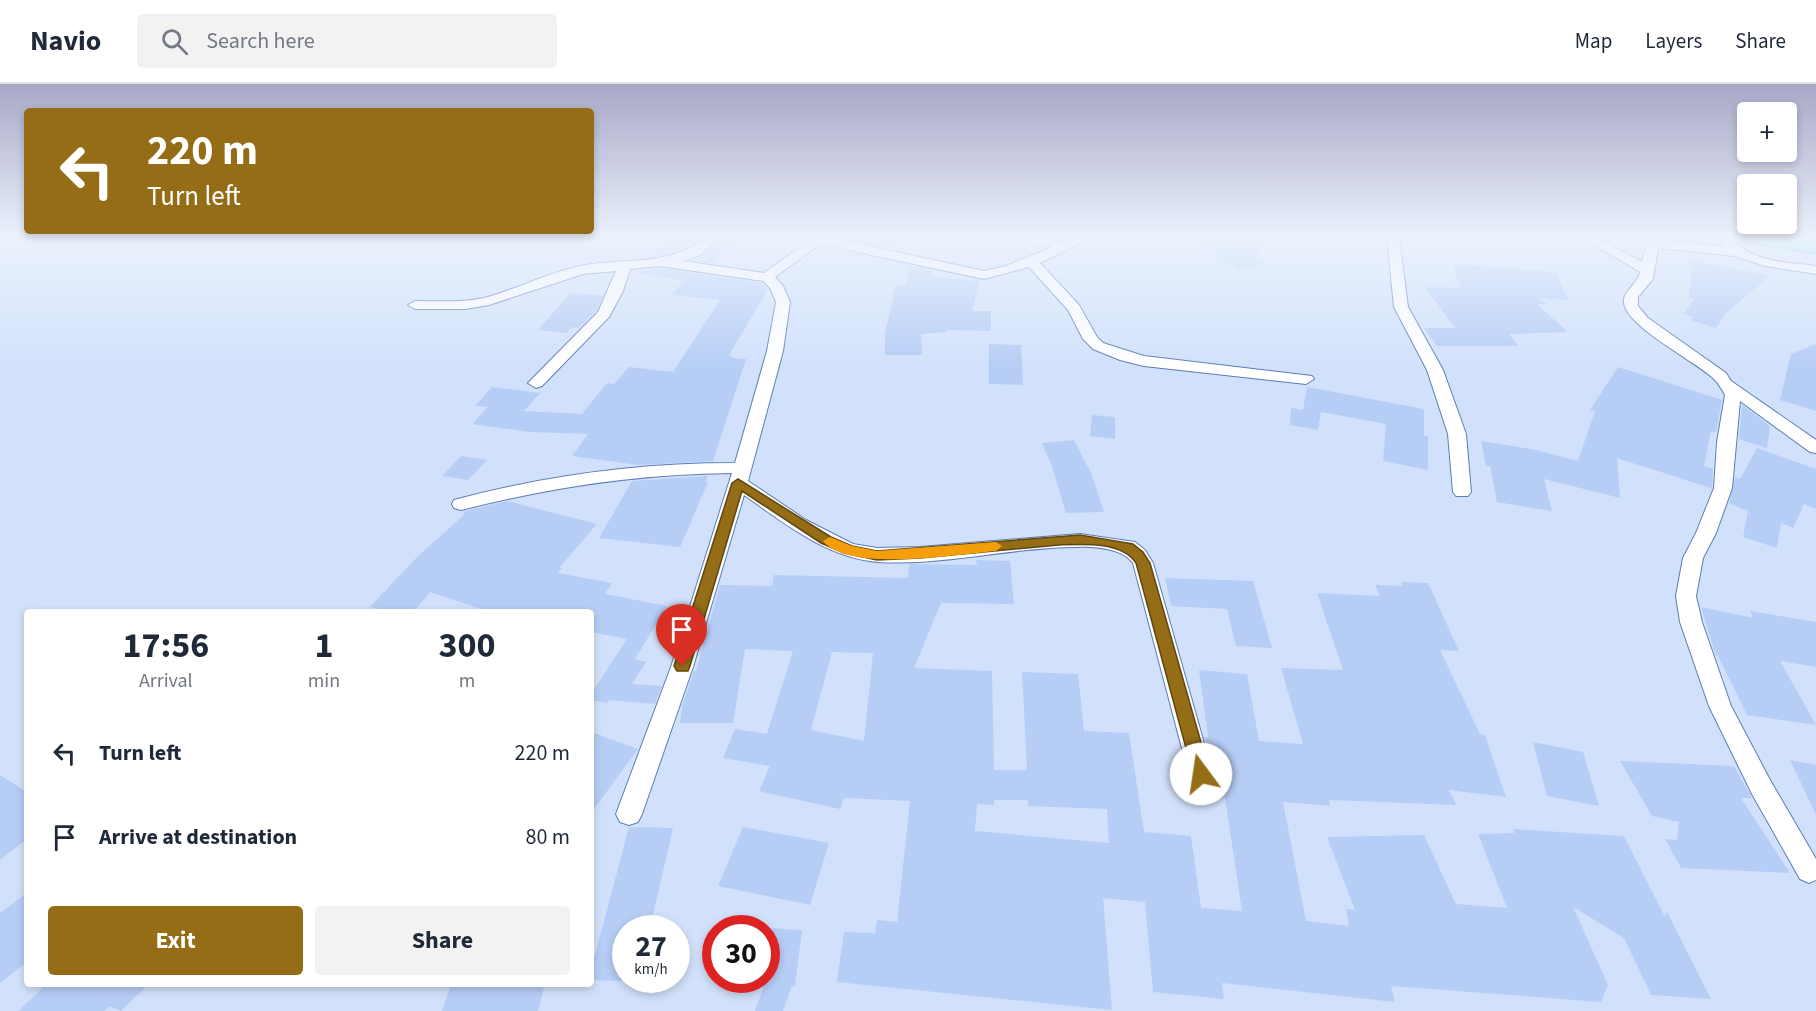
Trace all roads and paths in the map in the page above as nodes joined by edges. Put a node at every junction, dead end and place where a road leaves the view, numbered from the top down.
1 (551, 280) edge
2 (620, 280) edge
3 (770, 280) edge
4 (1049, 280) edge
5 (1398, 280) edge
6 (1645, 280) edge
7 (415, 305) dead end
8 (1306, 379) dead end
9 (536, 384) dead end
10 (1728, 385) junction
11 (1816, 448) edge
12 (740, 475) junction
13 (1462, 492) dead end
14 (461, 504) dead end
15 (1201, 774) dead end
16 (629, 814) dead end
17 (1809, 871) dead end

1 - 7 street
2 - 9 street
3 - 12 street
4 - 8 street
5 - 13 street
6 - 10 street
10 - 11 street
10 - 17 street
12 - 14 street
12 - 15 street
12 - 16 street

